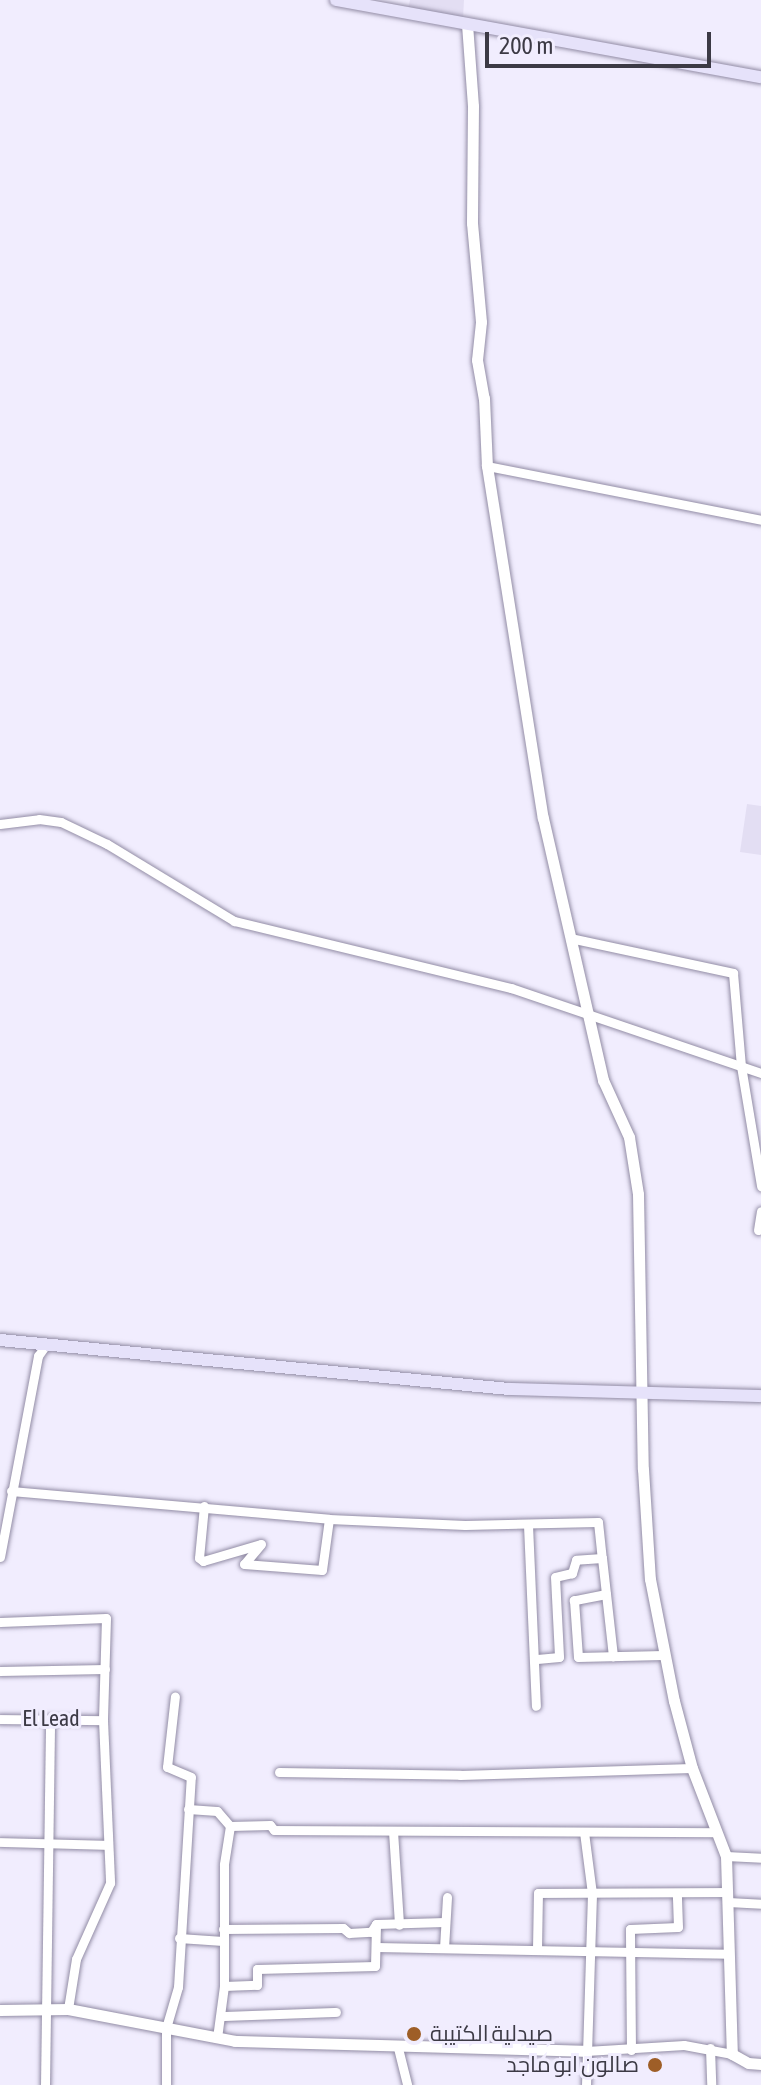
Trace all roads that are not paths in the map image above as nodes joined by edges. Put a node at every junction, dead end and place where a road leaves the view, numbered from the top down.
1 (336, 0) edge
2 (467, 24) junction
3 (761, 77) edge
4 (487, 466) junction
5 (761, 520) edge
6 (0, 824) edge
7 (570, 938) junction
8 (586, 1014) junction
9 (741, 1066) junction
10 (761, 1073) edge
11 (761, 1186) edge
12 (761, 1211) edge
13 (758, 1230) dead end
14 (0, 1340) edge
15 (47, 1343) junction
16 (643, 1390) junction
17 (761, 1396) edge
18 (11, 1491) junction
19 (204, 1506) junction
20 (329, 1519) junction
21 (528, 1525) junction
22 (0, 1557) edge
23 (602, 1558) junction
24 (606, 1594) junction
25 (0, 1622) edge
26 (663, 1655) junction
27 (613, 1656) junction
28 (537, 1659) junction
29 (105, 1669) junction
30 (0, 1671) edge
31 (175, 1696) dead end
32 (536, 1706) dead end
33 (0, 1719) edge
34 (50, 1719) junction
35 (103, 1720) junction
36 (692, 1768) junction
37 (279, 1772) dead end
38 (188, 1809) junction
39 (230, 1826) junction
40 (393, 1831) junction
41 (584, 1832) junction
42 (716, 1832) junction
43 (0, 1842) edge
44 (46, 1844) junction
45 (107, 1845) junction
46 (726, 1856) junction
47 (761, 1858) edge
48 (677, 1893) junction
49 (592, 1894) junction
50 (447, 1897) dead end
51 (728, 1897) junction
52 (761, 1904) edge
53 (445, 1922) junction
54 (376, 1924) junction
55 (399, 1925) junction
56 (223, 1929) junction
57 (179, 1938) junction
58 (223, 1941) junction
59 (376, 1947) junction
60 (444, 1948) junction
61 (537, 1949) junction
62 (591, 1953) junction
63 (631, 1954) junction
64 (728, 1954) junction
65 (224, 1986) junction
66 (44, 2008) junction
67 (68, 2009) junction
68 (0, 2010) edge
69 (336, 2012) dead end
70 (222, 2016) junction
71 (166, 2028) junction
72 (217, 2038) junction
73 (398, 2048) junction
74 (710, 2048) junction
75 (631, 2050) junction
76 (586, 2051) junction
77 (732, 2054) junction
78 (761, 2064) edge
79 (45, 2085) edge
80 (166, 2085) edge
81 (407, 2085) edge
82 (586, 2085) edge
83 (711, 2085) edge

1 - 2 main road
2 - 3 main road
2 - 4 street
4 - 5 street
4 - 7 street
6 - 8 street
7 - 8 street
7 - 9 street
8 - 9 street
8 - 16 street
9 - 10 street
9 - 11 street
12 - 13 street
14 - 15 main road
15 - 16 main road
15 - 18 street
16 - 17 main road
16 - 26 street
18 - 19 street
18 - 22 street
19 - 20 street
19 - 20 street
20 - 21 street
21 - 23 street
21 - 28 street
23 - 24 street
23 - 28 street
24 - 27 street
24 - 27 street
25 - 29 street
26 - 27 street
26 - 36 street
28 - 32 street
29 - 30 street
29 - 35 street
31 - 38 street
33 - 34 street, El Lead
34 - 35 street, El Lead
34 - 44 street
35 - 45 street
36 - 37 street
36 - 42 street
38 - 39 street
38 - 57 street
39 - 40 street
39 - 56 street
40 - 41 street
40 - 55 street
41 - 42 street
41 - 49 street
42 - 46 street
43 - 44 street
44 - 45 street
44 - 66 street
45 - 67 street
46 - 47 street
46 - 51 street
48 - 49 street
48 - 51 street
48 - 63 street
49 - 61 street
49 - 62 street
50 - 53 street
51 - 52 street
51 - 64 street
53 - 55 street
53 - 60 street
54 - 55 street
54 - 56 street
54 - 59 street
56 - 58 street
57 - 58 street
57 - 71 street
58 - 65 street
59 - 60 street
59 - 65 street
60 - 61 street
61 - 62 street
62 - 63 street
62 - 76 street
63 - 64 street
63 - 75 street
64 - 77 street
65 - 70 street
66 - 67 street
66 - 68 street
66 - 79 street
67 - 71 street
69 - 70 street
70 - 72 street
71 - 72 street
71 - 80 street
72 - 73 street
73 - 76 street
73 - 81 street
74 - 75 street
74 - 77 street
74 - 83 street
75 - 76 street
76 - 82 street
77 - 78 street

